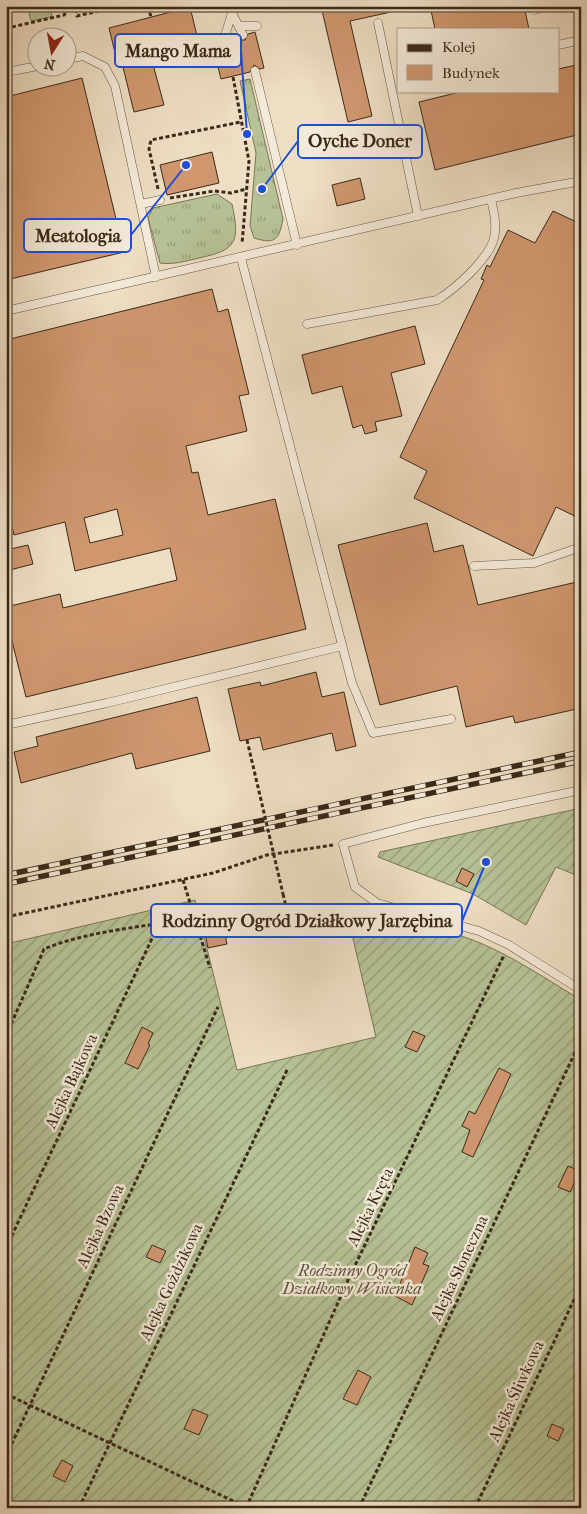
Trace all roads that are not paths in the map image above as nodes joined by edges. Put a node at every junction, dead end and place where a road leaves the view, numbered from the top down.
1 (533, 6) edge
2 (548, 6) edge
3 (231, 10) edge
4 (378, 24) dead end
5 (239, 26) junction
6 (257, 26) dead end
7 (243, 35) dead end
8 (224, 39) dead end
9 (581, 40) edge
10 (560, 45) edge
11 (78, 57) edge
12 (28, 68) edge
13 (255, 71) dead end
14 (6, 72) edge
15 (395, 82) edge
16 (581, 181) edge
17 (492, 199) junction
18 (160, 200) road end
19 (141, 204) junction
20 (418, 216) junction
21 (297, 245) junction
22 (241, 258) junction
23 (156, 277) junction
24 (6, 311) edge
25 (307, 324) dead end
26 (581, 547) edge
27 (474, 566) dead end
28 (342, 646) junction
29 (451, 719) dead end
30 (6, 725) edge
31 (581, 790) edge
32 (377, 903) junction
33 (350, 924) road end
34 (581, 990) edge

1 - 2 lane
3 - 5 lane
3 - 8 lane
4 - 15 lane
5 - 6 lane
5 - 7 lane
9 - 10 lane
11 - 19 lane
12 - 14 lane
13 - 21 lane
15 - 20 lane
16 - 17 lane
17 - 20 lane
17 - 25 lane
18 - 19 lane
19 - 23 lane
20 - 21 lane
21 - 22 lane
22 - 23 lane
22 - 28 lane
23 - 24 lane
26 - 27 lane
28 - 29 lane
28 - 30 lane
31 - 32 lane
32 - 33 lane
32 - 34 lane

